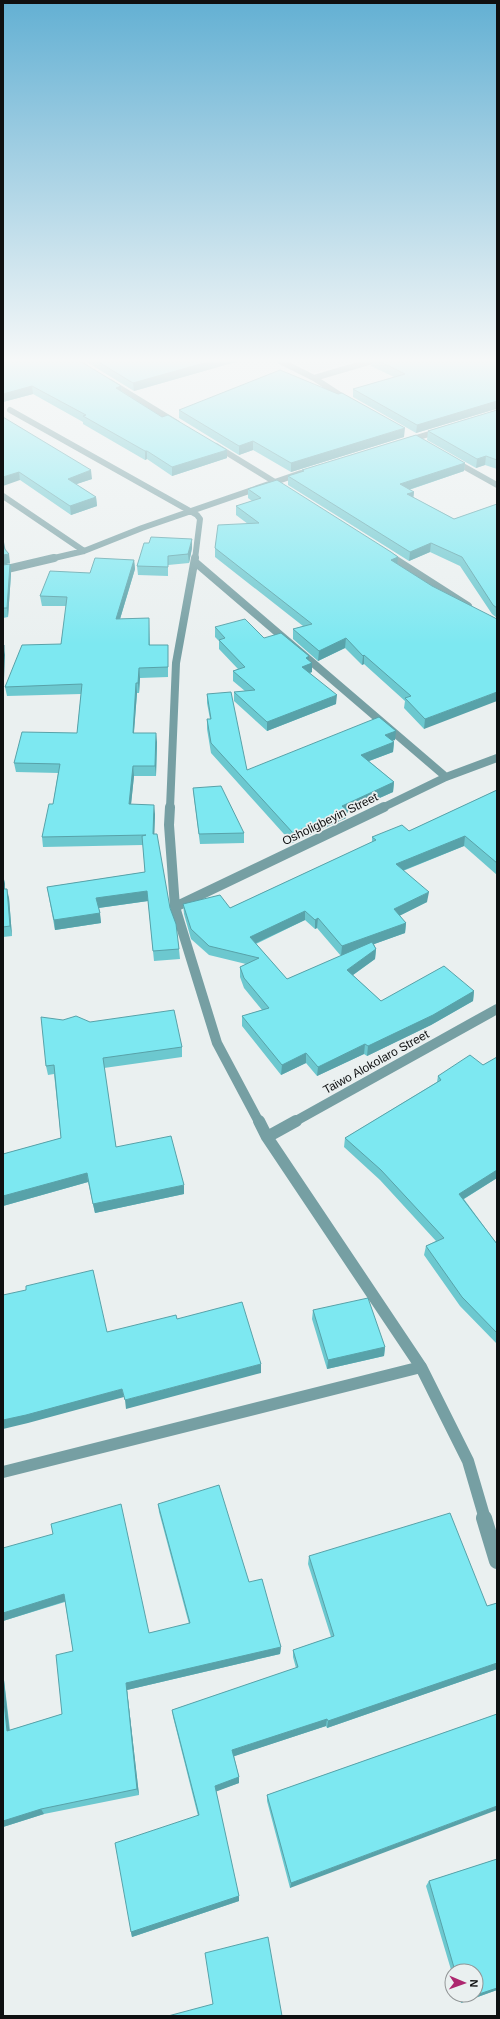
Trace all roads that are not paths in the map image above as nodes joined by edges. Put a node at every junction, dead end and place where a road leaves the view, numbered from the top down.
1 (90, 455) edge
2 (231, 455) edge
3 (449, 458) edge
4 (312, 470) edge
5 (275, 482) junction
6 (282, 486) edge
7 (497, 486) edge
8 (3, 496) edge
9 (191, 512) junction
10 (84, 551) junction
11 (382, 551) edge
12 (195, 562) junction
13 (3, 570) edge
14 (477, 611) edge
15 (497, 758) edge
16 (446, 777) junction
17 (175, 907) junction
18 (497, 1009) edge
19 (267, 1137) junction
20 (420, 1367) junction
21 (3, 1472) edge
22 (497, 1561) edge

1 - 9 street
2 - 5 street
3 - 7 street
4 - 5 street
5 - 6 street
5 - 9 street
8 - 10 street
9 - 10 street
9 - 12 street
10 - 13 street
11 - 14 street
12 - 16 street
12 - 17 street
15 - 16 street, Osholigbeyin Street
16 - 17 street, Osholigbeyin Street
17 - 19 street
18 - 19 street, Taiwo Alokolaro Street
19 - 20 street
20 - 21 street
20 - 22 street

